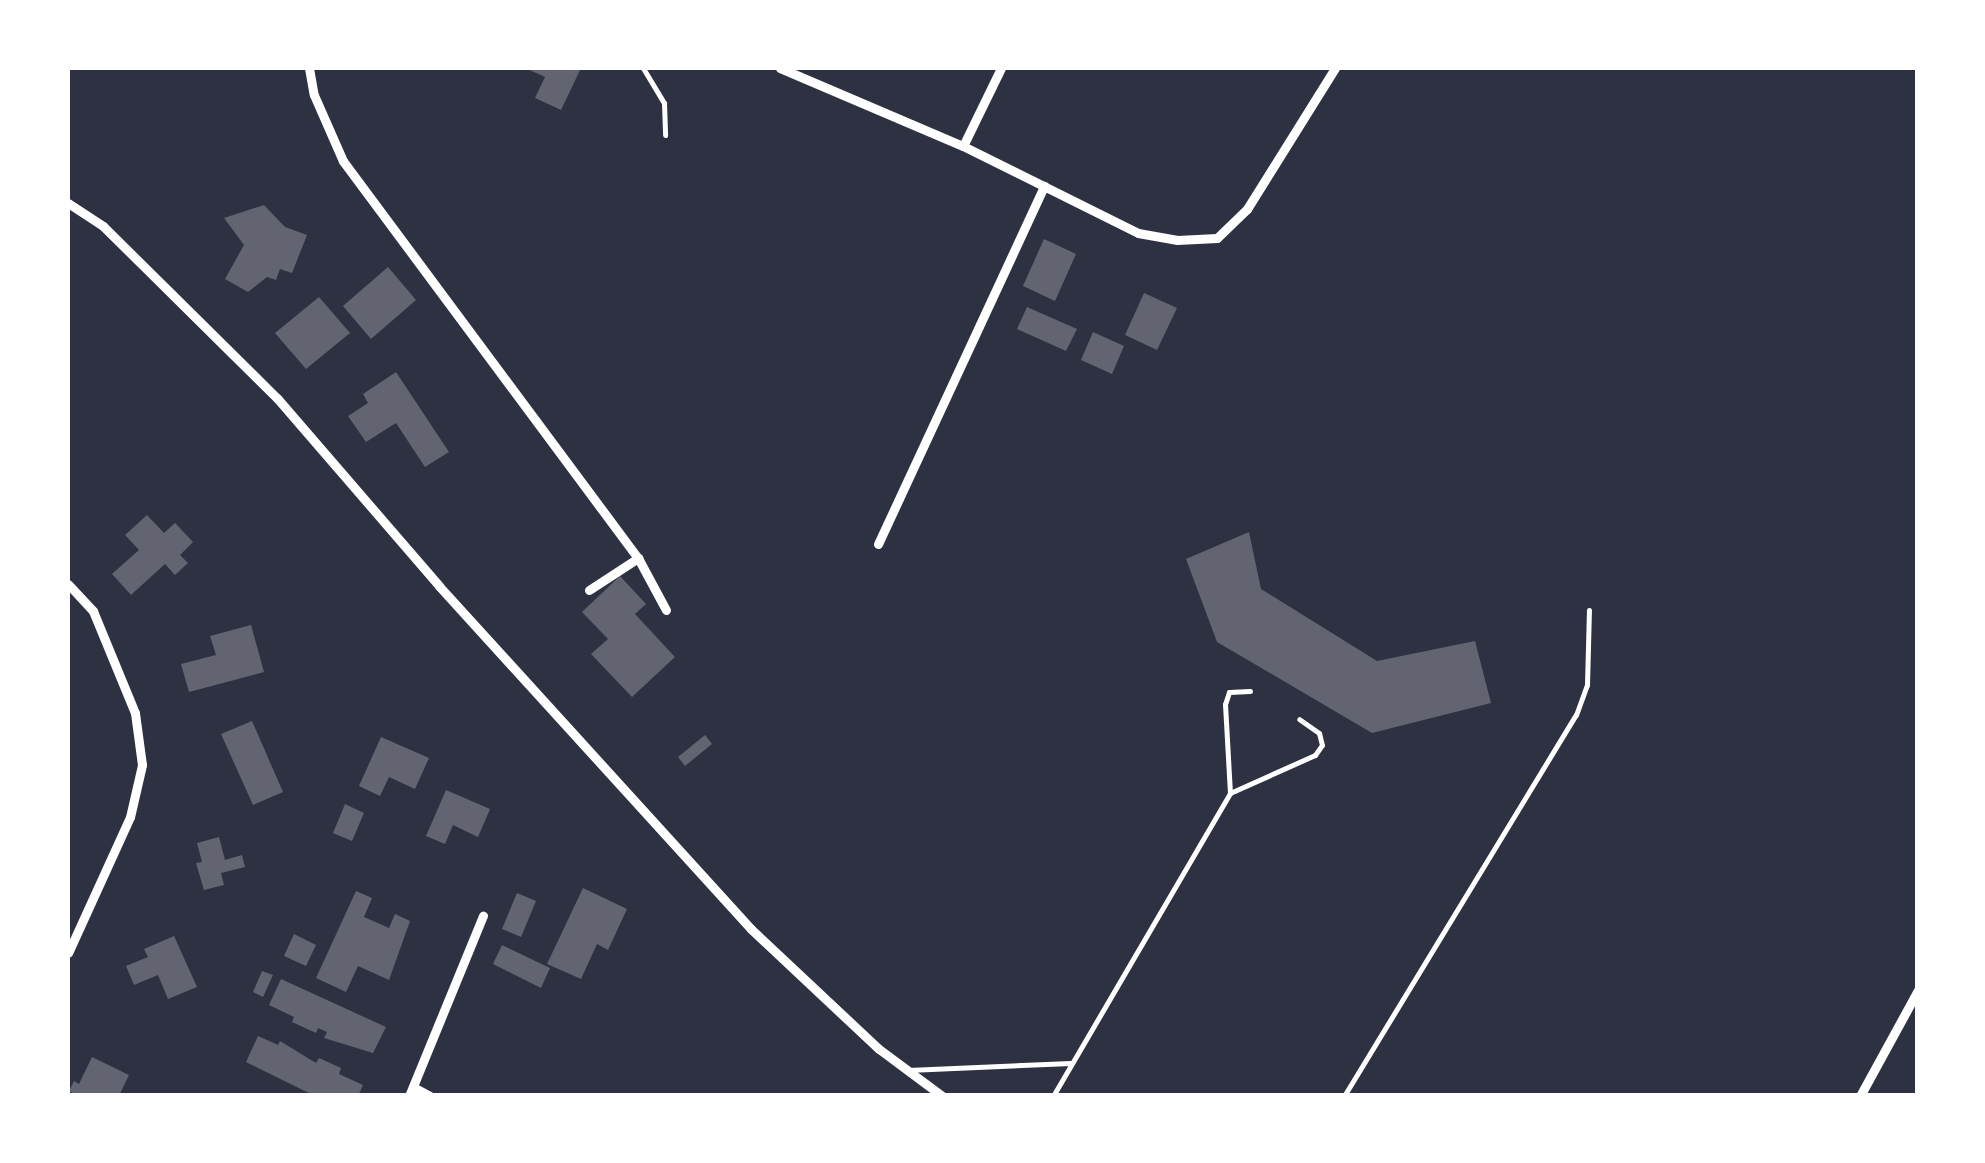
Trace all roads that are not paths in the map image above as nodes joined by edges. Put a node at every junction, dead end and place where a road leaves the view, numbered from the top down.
1 (308, 68) edge
2 (643, 68) edge
3 (780, 68) edge
4 (1001, 68) edge
5 (1335, 68) edge
6 (664, 135) dead end
7 (963, 146) junction
8 (1044, 186) junction
9 (68, 203) edge
10 (878, 544) dead end
11 (638, 558) junction
12 (68, 584) edge
13 (589, 590) dead end
14 (666, 610) dead end
15 (1589, 610) dead end
16 (1250, 691) dead end
17 (1299, 719) dead end
18 (1230, 792) junction
19 (483, 916) dead end
20 (68, 952) edge
21 (1918, 990) edge
22 (1072, 1063) junction
23 (905, 1070) junction
24 (411, 1091) edge
25 (430, 1096) edge
26 (942, 1096) edge
27 (1054, 1096) edge
28 (1344, 1096) edge
29 (1860, 1096) edge

1 - 11 street
2 - 6 lane
3 - 7 street
4 - 7 street
5 - 8 street
7 - 8 street
8 - 10 street
9 - 23 street
11 - 13 street
11 - 14 street
12 - 20 street
15 - 28 lane
16 - 18 lane
17 - 18 lane
18 - 22 lane
19 - 24 street
21 - 29 street
22 - 23 lane
22 - 27 lane
23 - 26 street
24 - 25 street

